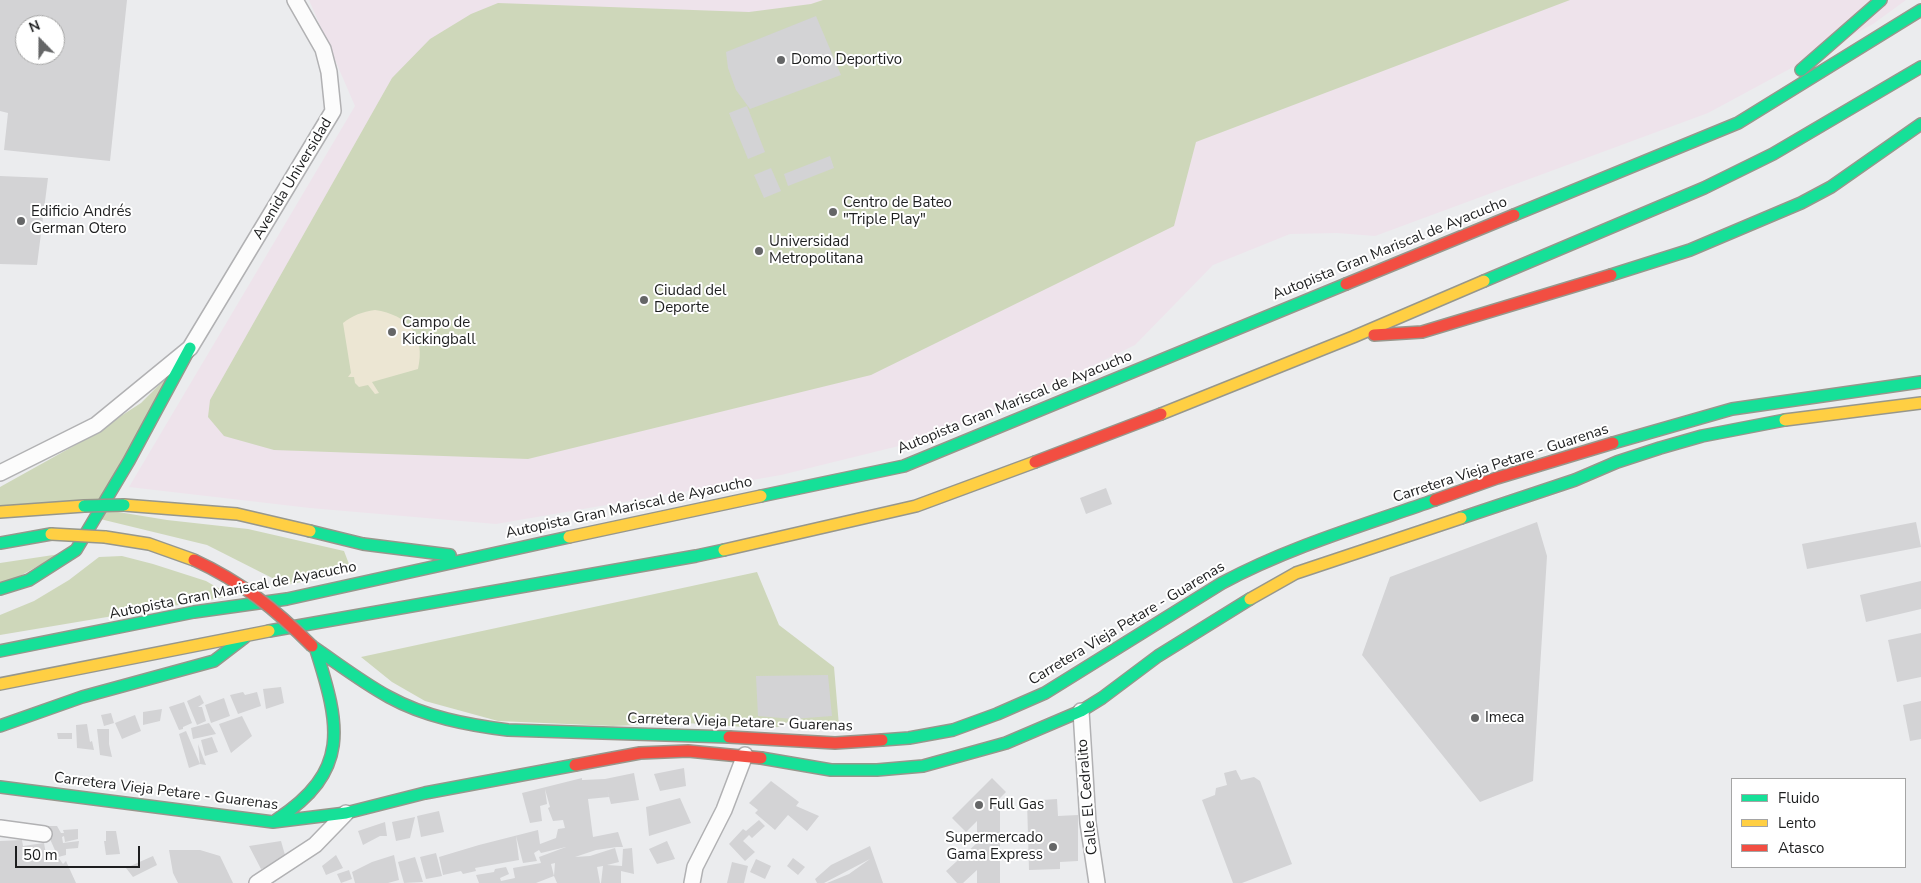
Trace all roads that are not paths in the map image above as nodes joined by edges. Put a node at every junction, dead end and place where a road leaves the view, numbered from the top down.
1 (296, 0) edge
2 (1881, 0) edge
3 (1921, 10) edge
4 (1921, 67) edge
5 (1738, 123) junction
6 (1921, 124) edge
7 (1353, 337) junction
8 (190, 348) junction
9 (1921, 382) edge
10 (1921, 403) edge
11 (0, 473) edge
12 (0, 512) edge
13 (0, 543) edge
14 (468, 558) junction
15 (0, 589) edge
16 (250, 634) junction
17 (314, 648) junction
18 (0, 651) edge
19 (0, 684) edge
20 (1082, 711) junction
21 (0, 726) edge
22 (745, 755) junction
23 (0, 787) edge
24 (346, 813) junction
25 (273, 822) junction
26 (0, 828) edge
27 (44, 834) dead end
28 (257, 883) edge
29 (692, 883) edge
30 (1097, 883) edge

1 - 8 street, Avenida Universidad
2 - 5 main road
3 - 5 main road, Autopista Gran Mariscal de Ayacucho
4 - 7 main road
5 - 14 main road, Autopista Gran Mariscal de Ayacucho
6 - 7 main road
7 - 16 main road
8 - 11 street, Avenida Universidad
8 - 15 main road
9 - 17 main road, Carretera Vieja Petare - Guarenas
10 - 20 main road
12 - 14 main road, bridge
13 - 17 main road, Carretera Vieja Petare - Guarenas, bridge
14 - 18 main road, Autopista Gran Mariscal de Ayacucho
16 - 19 main road
16 - 21 main road
17 - 25 main road
20 - 22 main road, Carretera Vieja Petare - Guarenas
20 - 30 street, Calle El Cedralito
22 - 24 main road, Carretera Vieja Petare - Guarenas
22 - 29 street
23 - 25 main road, Carretera Vieja Petare - Guarenas
24 - 25 main road, Carretera Vieja Petare - Guarenas
24 - 28 street
26 - 27 street

